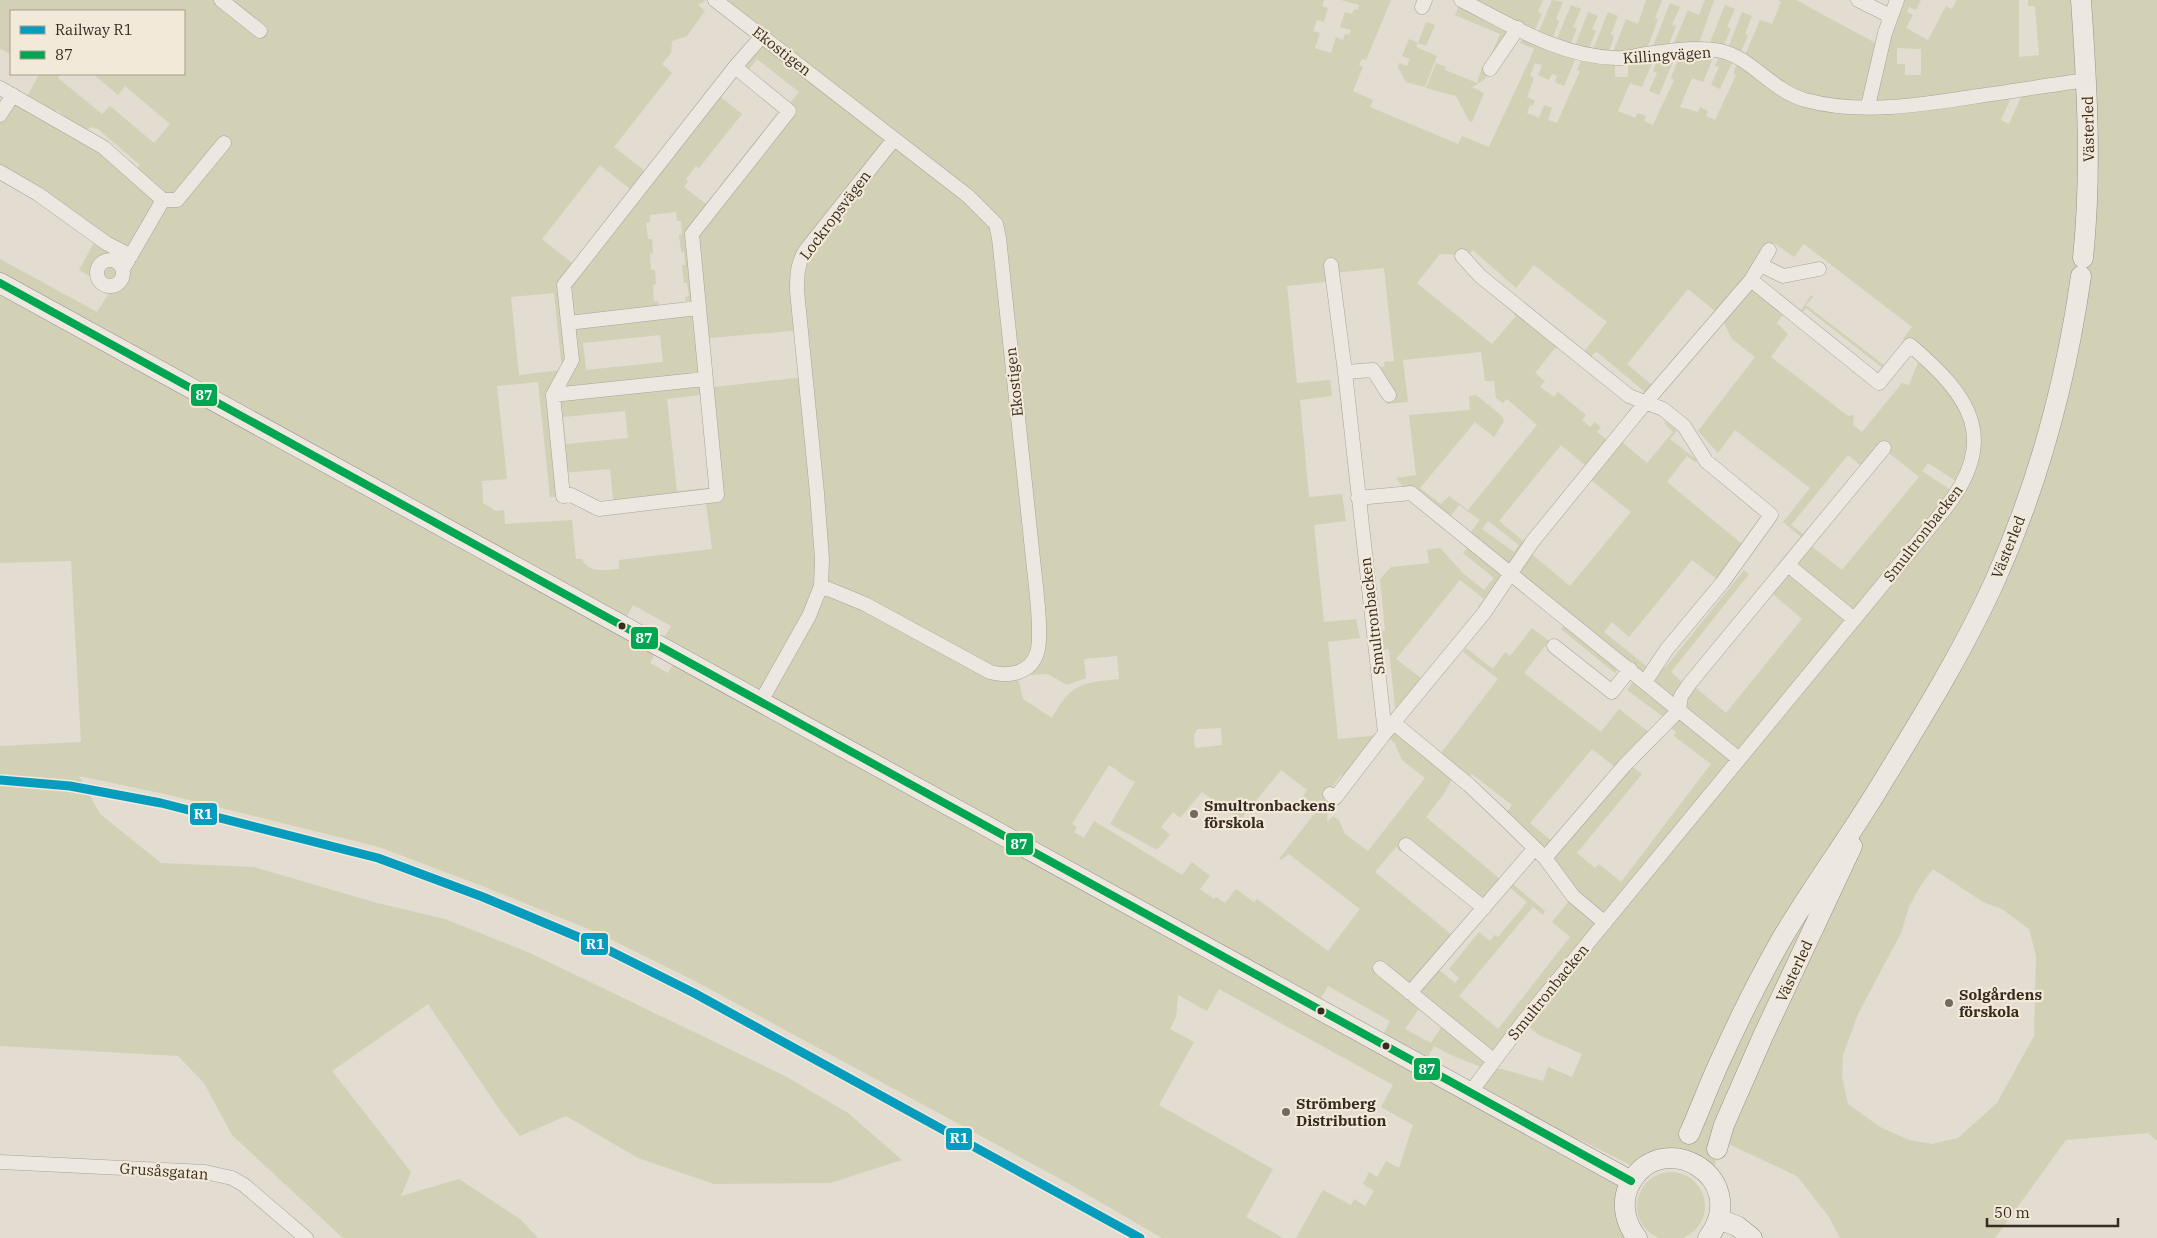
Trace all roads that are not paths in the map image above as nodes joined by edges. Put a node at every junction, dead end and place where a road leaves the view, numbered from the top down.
1 (221, 0) edge
2 (715, 0) edge
3 (1461, 0) edge
4 (1858, 0) edge
5 (1897, 0) edge
6 (2081, 0) edge
7 (1890, 16) junction
8 (1518, 28) junction
9 (260, 31) dead end
10 (762, 36) junction
11 (735, 67) junction
12 (1490, 69) dead end
13 (2087, 80) junction
14 (0, 88) edge
15 (13, 94) junction
16 (1868, 106) junction
17 (0, 115) edge
18 (894, 139) junction
19 (224, 143) dead end
20 (0, 172) edge
21 (163, 200) junction
22 (1769, 250) dead end
23 (130, 256) junction
24 (1462, 256) dead end
25 (1331, 264) dead end
26 (1760, 265) junction
27 (123, 269) junction
28 (1819, 269) dead end
29 (1750, 280) junction
30 (0, 283) edge
31 (698, 308) junction
32 (568, 323) junction
33 (1345, 372) junction
34 (705, 378) junction
35 (1389, 394) dead end
36 (553, 395) junction
37 (1646, 402) junction
38 (1884, 448) dead end
39 (1358, 498) junction
40 (1788, 565) junction
41 (1511, 574) junction
42 (821, 586) junction
43 (1854, 619) junction
44 (1554, 646) dead end
45 (1630, 669) junction
46 (1645, 682) junction
47 (760, 702) junction
48 (1680, 710) junction
49 (1390, 728) junction
50 (1739, 759) junction
51 (1330, 794) dead end
52 (1875, 794) junction
53 (1406, 844) dead end
54 (1535, 848) junction
55 (1545, 858) junction
56 (1484, 908) junction
57 (1605, 923) junction
58 (1380, 968) dead end
59 (1410, 993) junction
60 (1492, 1060) junction
61 (1470, 1093) junction
62 (1669, 1158) junction
63 (0, 1162) edge
64 (1636, 1176) junction
65 (1714, 1182) junction
66 (1718, 1231) edge
67 (1634, 1236) edge
68 (306, 1238) edge
69 (1752, 1238) edge

1 - 9 street
2 - 10 street, Ekostigen
3 - 8 street, Killingvägen
4 - 7 street
5 - 7 street
6 - 13 street, Västerled
7 - 16 street
8 - 12 street
8 - 16 street, Killingvägen
10 - 11 street
10 - 18 street, Ekostigen
11 - 31 street
11 - 32 street
13 - 16 street, Killingvägen
13 - 52 street, Västerled
14 - 15 street
15 - 17 street
15 - 21 street
18 - 42 street, Lockropsvägen
18 - 42 street, Ekostigen
19 - 21 street
20 - 23 street
21 - 23 street
22 - 26 street
23 - 27 street
24 - 37 street
25 - 33 street, Smultronbacken
26 - 28 street
26 - 29 street
27 - 27 street
29 - 37 street
29 - 43 street, Smultronbacken
30 - 47 street
31 - 32 street
31 - 34 street
32 - 36 street
33 - 35 street
33 - 39 street, Smultronbacken
34 - 36 street
34 - 36 street
37 - 41 street
37 - 46 street
38 - 40 street
39 - 41 street
39 - 49 street, Smultronbacken
40 - 43 street
40 - 48 street
41 - 45 street
41 - 49 street
42 - 47 street, Lockropsvägen
43 - 50 street, Smultronbacken
44 - 45 street
45 - 46 street
46 - 48 street
47 - 61 street
48 - 50 street
48 - 55 street
49 - 51 street
49 - 54 street
50 - 57 street, Smultronbacken
52 - 62 street, Västerled
52 - 65 street, Västerled
53 - 56 street
54 - 55 street
54 - 56 street
55 - 57 street
56 - 59 street
57 - 60 street, Smultronbacken
58 - 59 street
59 - 60 street
60 - 61 street, Smultronbacken
61 - 64 street
62 - 64 street
62 - 65 street
63 - 68 street, Grusåsgatan
64 - 67 street
65 - 66 street, Västerled
66 - 69 street

